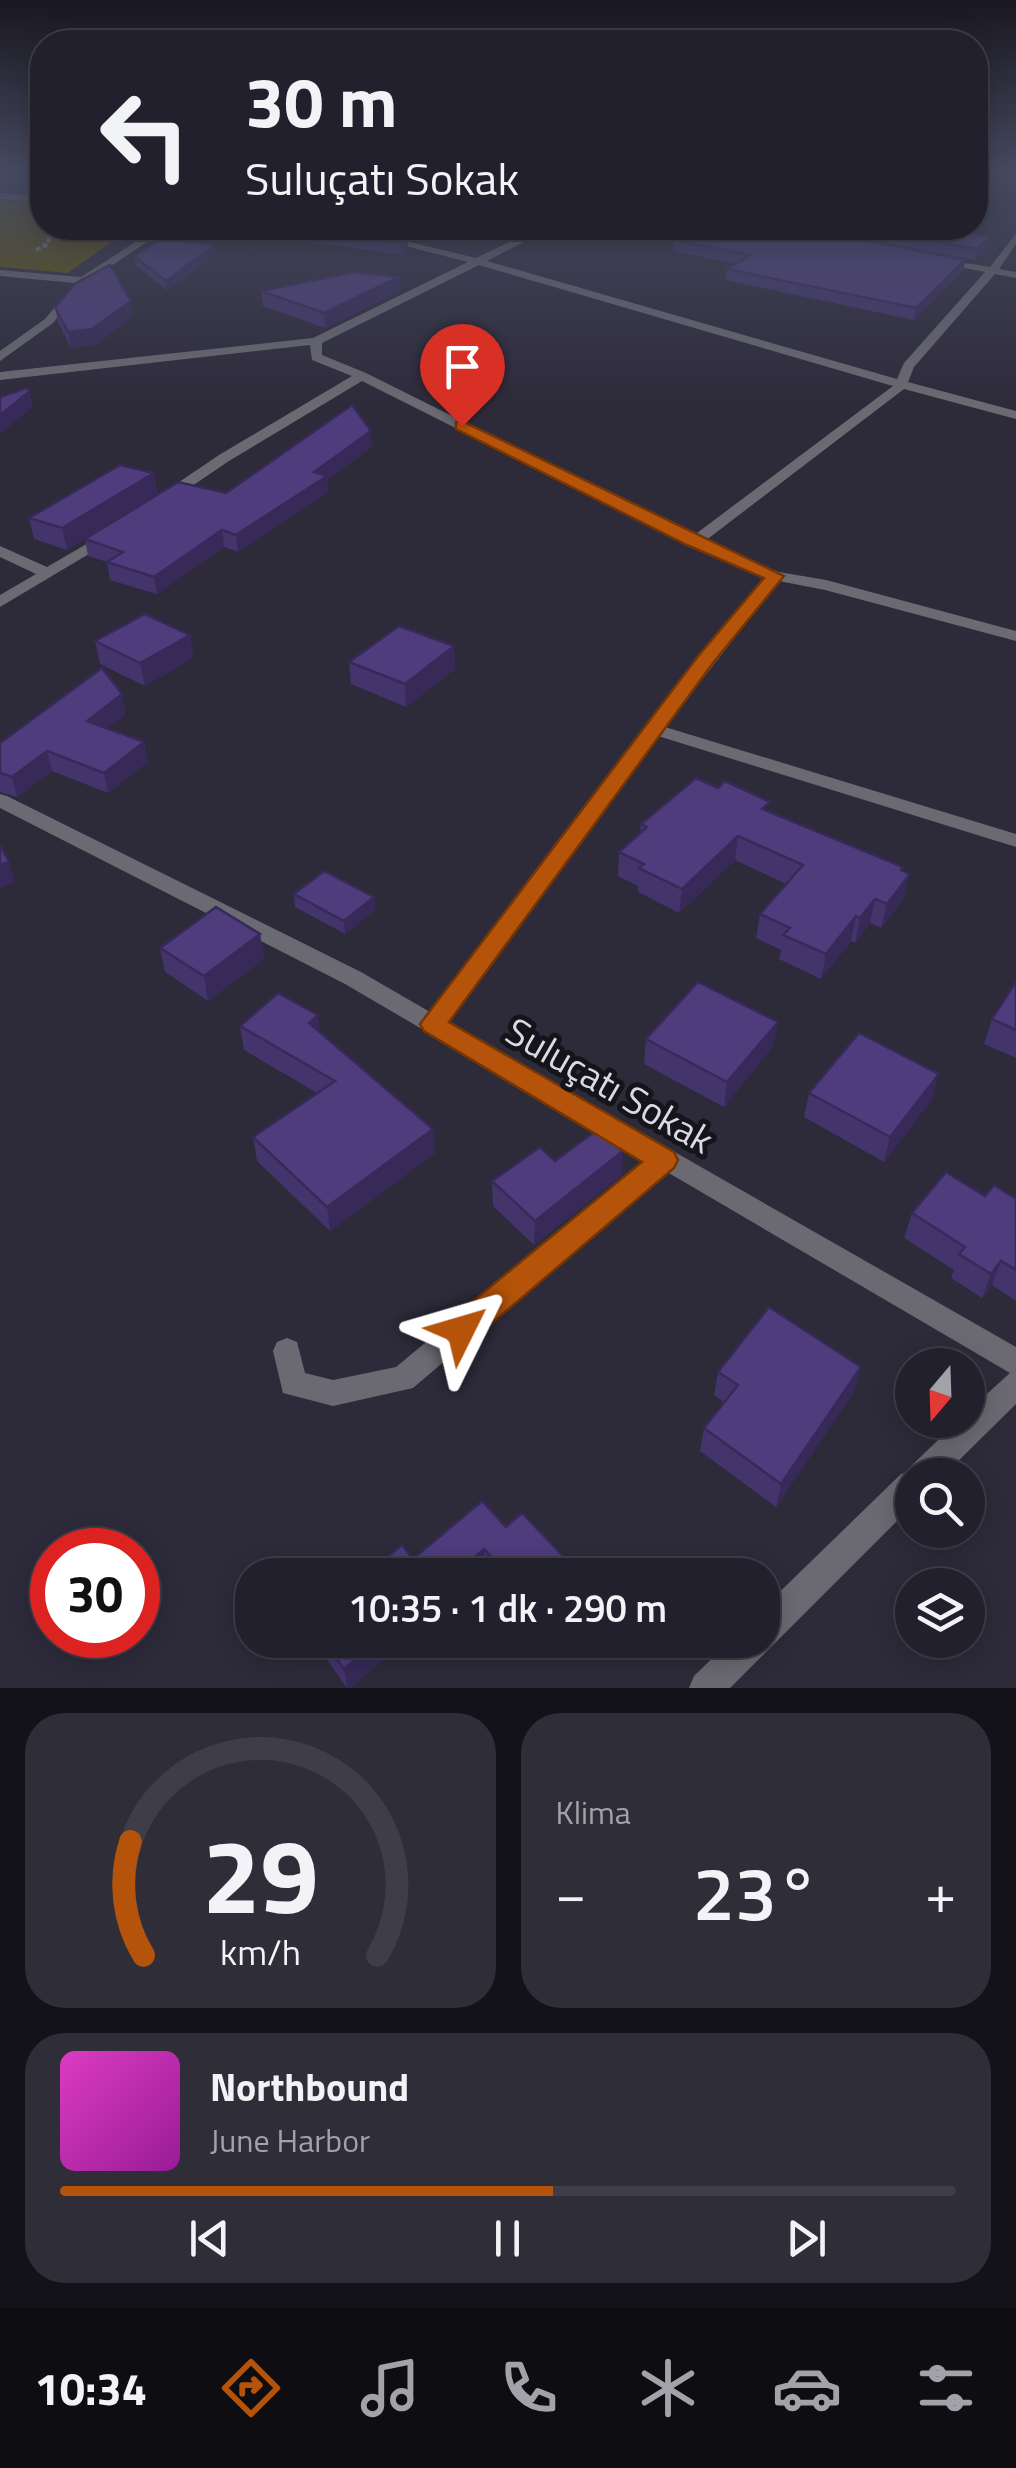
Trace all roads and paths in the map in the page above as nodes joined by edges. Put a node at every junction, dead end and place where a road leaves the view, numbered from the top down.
1 (131, 249) edge
2 (435, 249) edge
3 (498, 249) edge
4 (1008, 249) edge
5 (920, 256) edge
6 (477, 258) junction
7 (993, 270) junction
8 (0, 274) edge
9 (1016, 274) edge
10 (82, 280) junction
11 (316, 341) junction
12 (0, 356) edge
13 (0, 376) edge
14 (362, 376) junction
15 (900, 386) junction
16 (1016, 415) edge
17 (145, 512) edge
18 (129, 522) edge
19 (694, 542) junction
20 (0, 551) edge
21 (47, 573) junction
22 (775, 576) junction
23 (0, 602) edge
24 (1016, 636) edge
25 (654, 729) junction
26 (0, 800) edge
27 (1016, 840) edge
28 (433, 1024) junction
29 (664, 1160) junction
30 (287, 1351) dead end
31 (1016, 1362) edge
32 (1016, 1384) edge
33 (940, 1458) edge
34 (895, 1502) edge
35 (780, 1614) edge
36 (736, 1658) edge
37 (706, 1688) edge

1 - 10 street
2 - 6 street
3 - 6 street
4 - 7 street
5 - 7 street
6 - 11 street
6 - 15 street
7 - 9 street
7 - 15 street
8 - 10 street
10 - 12 street
11 - 13 street
11 - 14 street
14 - 17 street
14 - 19 street
15 - 16 street
15 - 19 street
18 - 21 street
19 - 22 street
20 - 21 street
21 - 23 street
22 - 24 street
22 - 25 street
25 - 27 street
25 - 28 street
26 - 28 street, Suluçatı Sokak
28 - 29 street, Suluçatı Sokak
29 - 30 street
29 - 31 street, Suluçatı Sokak
32 - 33 street
34 - 35 street
36 - 37 street

